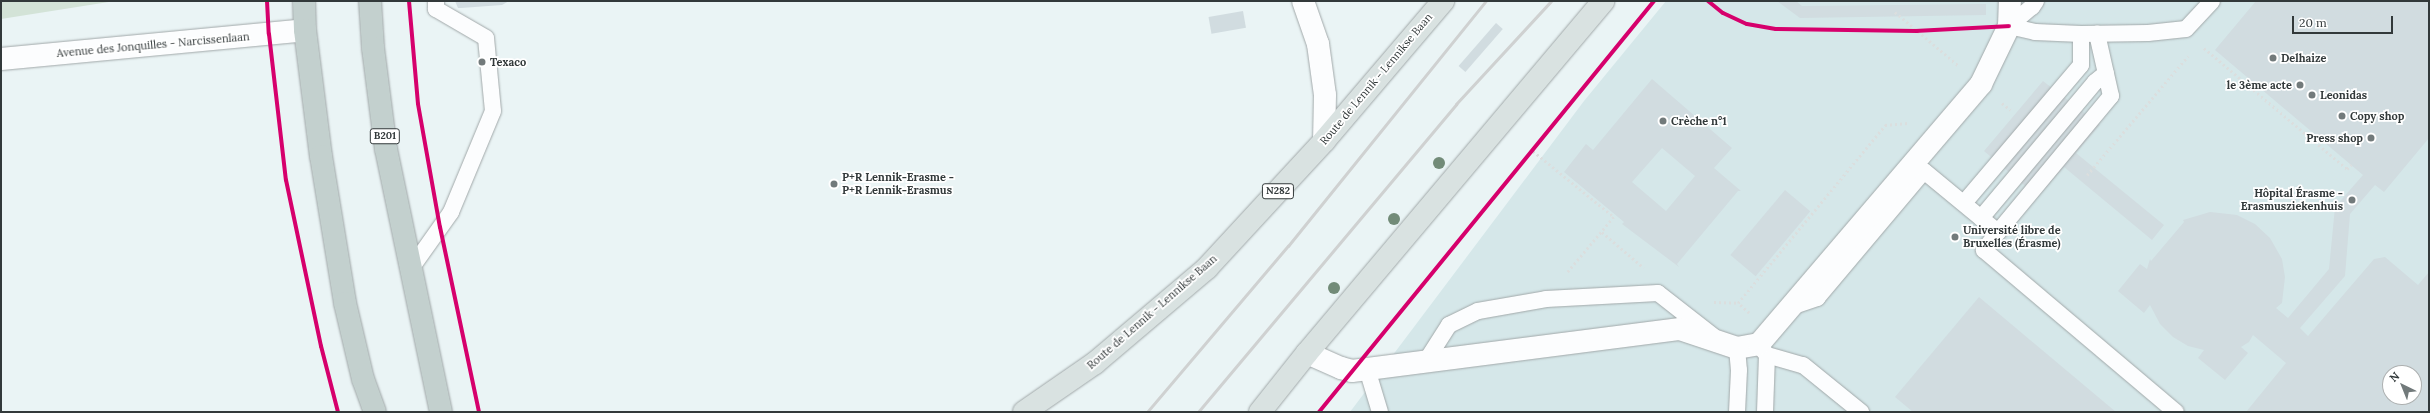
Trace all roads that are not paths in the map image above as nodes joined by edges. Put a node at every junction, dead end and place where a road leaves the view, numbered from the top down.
1 (304, 1) edge
2 (370, 1) edge
3 (436, 1) edge
4 (1303, 1) edge
5 (1443, 1) edge
6 (1602, 1) edge
7 (2010, 1) edge
8 (2036, 1) edge
9 (2212, 1) edge
10 (2009, 26) junction
11 (306, 30) junction
12 (2089, 34) junction
13 (1, 59) edge
14 (2106, 73) junction
15 (1324, 141) junction
16 (1964, 203) junction
17 (1981, 218) junction
18 (1998, 232) junction
19 (410, 270) junction
20 (1791, 307) junction
21 (1765, 343) junction
22 (1729, 345) junction
23 (1307, 353) junction
24 (1426, 361) junction
25 (1367, 369) junction
26 (375, 412) edge
27 (441, 412) edge
28 (1024, 412) edge
29 (1260, 412) edge
30 (1380, 412) edge
31 (1737, 412) edge
32 (1765, 412) edge
33 (1860, 412) edge
34 (2176, 412) edge

1 - 11 highway
2 - 19 highway, B201
3 - 19 lane
4 - 15 street
5 - 15 main road, Route de Lennik - Lennikse Baan / N282
6 - 23 main road
7 - 10 street
8 - 10 lane
9 - 12 lane
10 - 12 lane
10 - 20 street
11 - 13 street, Avenue des Jonquilles - Narcissenlaan
11 - 26 highway
12 - 14 lane
12 - 16 lane
14 - 17 lane
14 - 18 lane
15 - 28 main road, Route de Lennik - Lennikse Baan / N282
16 - 17 lane
16 - 20 lane
17 - 18 lane
18 - 34 lane
19 - 27 highway, B201
20 - 21 street
21 - 22 street
21 - 32 lane
21 - 33 lane
22 - 24 street
22 - 24 lane
22 - 31 lane
23 - 25 street
23 - 29 main road
24 - 25 street
25 - 30 lane

